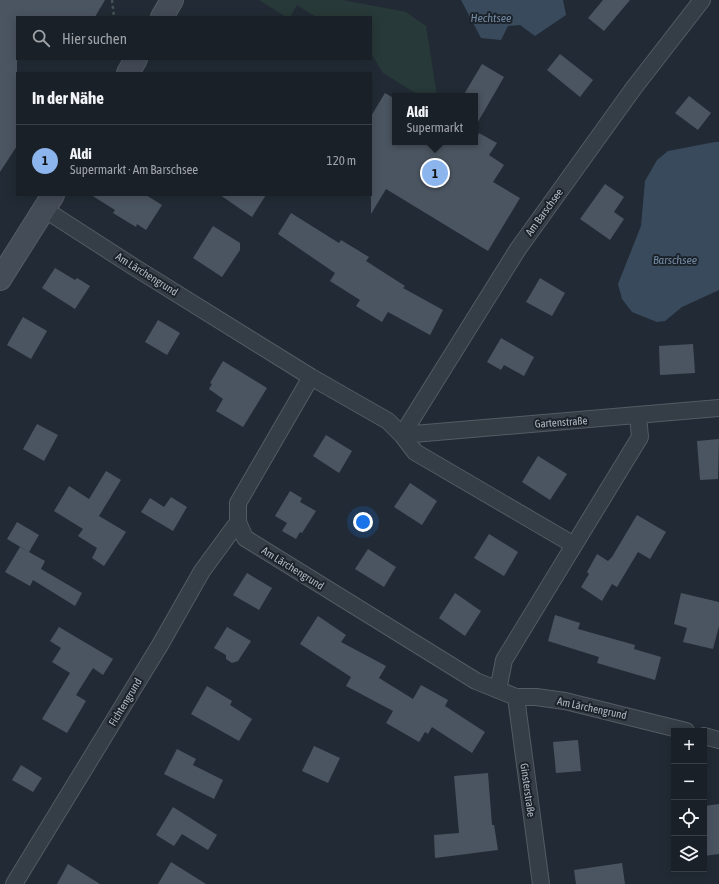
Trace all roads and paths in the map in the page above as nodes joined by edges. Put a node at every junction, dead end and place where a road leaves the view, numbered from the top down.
1 (112, 0) edge
2 (172, 0) edge
3 (702, 0) edge
4 (114, 16) edge
5 (163, 16) edge
6 (135, 60) edge
7 (129, 72) edge
8 (48, 202) edge
9 (0, 279) edge
10 (311, 377) junction
11 (719, 408) edge
12 (638, 416) junction
13 (402, 435) junction
14 (238, 522) junction
15 (574, 546) junction
16 (498, 690) junction
17 (516, 697) junction
18 (674, 728) edge
19 (707, 737) edge
20 (719, 740) edge
21 (14, 884) edge
22 (541, 884) edge

1 - 4 path
2 - 5 main road
3 - 13 street, Am Barschsee
6 - 7 main road
8 - 9 main road
8 - 10 street, Am Lärchengrund
10 - 13 street, Am Lärchengrund
10 - 14 street, Am Lärchengrund
11 - 12 street, Gartenstraße
12 - 13 street, Gartenstraße
12 - 15 street
13 - 15 street, Am Lärchengrund
14 - 16 street, Am Lärchengrund
14 - 21 street, Fichtengrund
15 - 16 street
16 - 17 street, Am Lärchengrund
17 - 18 street, Am Lärchengrund
17 - 22 street, Ginsterstraße
19 - 20 street

